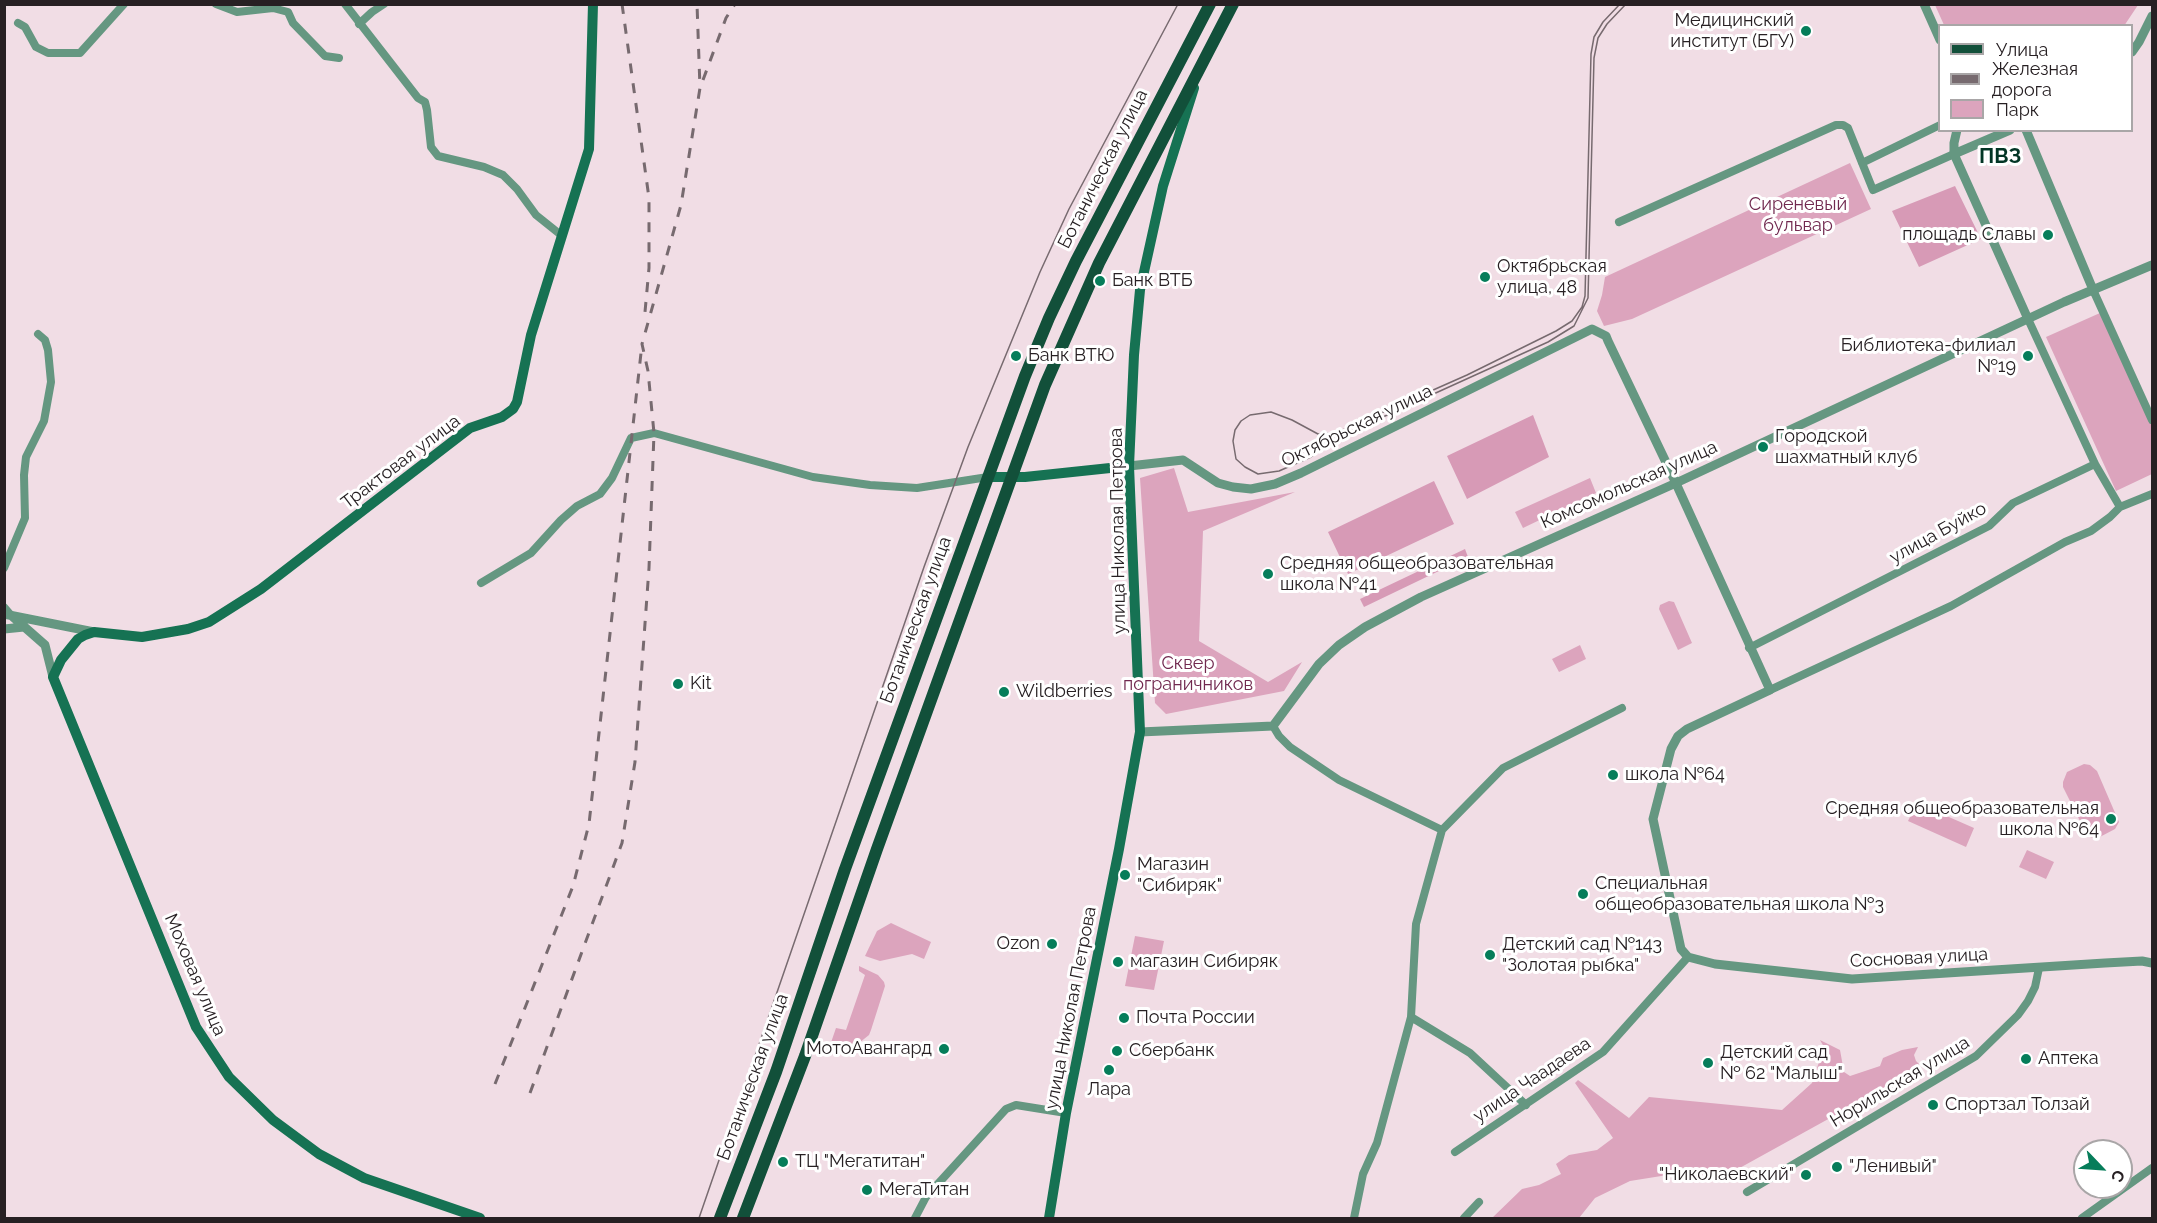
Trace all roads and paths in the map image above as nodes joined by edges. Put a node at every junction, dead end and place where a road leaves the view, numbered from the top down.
1 (124, 4) edge
2 (216, 4) edge
3 (345, 4) edge
4 (384, 4) edge
5 (593, 4) edge
6 (1210, 4) edge
7 (1233, 4) edge
8 (1924, 4) edge
9 (2152, 16) edge
10 (18, 23) dead end
11 (359, 24) junction
12 (1938, 36) edge
13 (2133, 51) edge
14 (339, 58) dead end
15 (1203, 59) junction
16 (1167, 85) junction
17 (1185, 94) junction
18 (1938, 126) edge
19 (1957, 132) edge
20 (2005, 132) edge
21 (2027, 132) edge
22 (1954, 154) junction
23 (1862, 163) junction
24 (1619, 222) dead end
25 (561, 235) junction
26 (2152, 265) edge
27 (2094, 292) junction
28 (2028, 319) junction
29 (38, 334) dead end
30 (2152, 420) edge
31 (2095, 464) junction
32 (1129, 466) junction
33 (988, 477) junction
34 (1010, 478) junction
35 (1676, 483) junction
36 (2152, 494) edge
37 (2120, 507) junction
38 (4, 568) edge
39 (481, 583) dead end
40 (6, 612) edge
41 (24, 627) junction
42 (4, 629) edge
43 (94, 632) junction
44 (1749, 648) junction
45 (53, 677) junction
46 (1770, 690) junction
47 (1622, 708) dead end
48 (1273, 726) junction
49 (1140, 732) junction
50 (1442, 830) junction
51 (1688, 957) junction
52 (2152, 963) edge
53 (2038, 968) junction
54 (1411, 1017) junction
55 (1526, 1105) junction
56 (1066, 1113) junction
57 (1455, 1152) dead end
58 (2152, 1168) edge
59 (1747, 1192) dead end
60 (1479, 1202) dead end
61 (480, 1218) edge
62 (720, 1218) edge
63 (743, 1218) edge
64 (915, 1218) edge
65 (1049, 1218) edge
66 (1354, 1218) edge
67 (1464, 1218) edge
68 (2082, 1218) edge

1 - 10 street
2 - 14 street
3 - 11 street
4 - 11 street
5 - 25 main road, Трактовая улица
6 - 16 main road, Ботаническая улица
7 - 15 main road
8 - 12 street
9 - 13 street
11 - 25 street
15 - 17 main road
15 - 32 main road, улица Николая Петрова
16 - 17 main road
16 - 33 main road, Ботаническая улица
17 - 34 main road
18 - 23 street
19 - 22 street
20 - 22 street
21 - 27 street
22 - 23 street
22 - 28 street
23 - 24 street
25 - 43 main road, Трактовая улица
26 - 27 street, Комсомольская улица
27 - 28 street, Комсомольская улица
27 - 30 street
28 - 31 street
28 - 35 street, Комсомольская улица
29 - 38 street
31 - 37 street
31 - 44 street, улица Буйко
32 - 34 main road
32 - 35 street, Октябрьская улица
32 - 49 main road, улица Николая Петрова
33 - 34 main road
33 - 39 street
33 - 62 main road, Ботаническая улица
34 - 63 main road
35 - 44 street
35 - 48 street, Комсомольская улица
36 - 37 street
37 - 46 street
40 - 41 street
40 - 43 street
41 - 42 street
41 - 45 street
43 - 45 main road
44 - 46 street
45 - 61 main road, Моховая улица
46 - 51 street
47 - 50 street
48 - 49 street
48 - 50 street
49 - 56 main road, улица Николая Петрова
50 - 54 street
51 - 53 street, Сосновая улица
51 - 55 street, улица Чаадаева
52 - 53 street, Сосновая улица
53 - 59 street, Норильская улица
54 - 55 street
54 - 66 street
55 - 57 street, улица Чаадаева
56 - 64 street
56 - 65 main road, улица Николая Петрова
58 - 68 street
60 - 67 street

